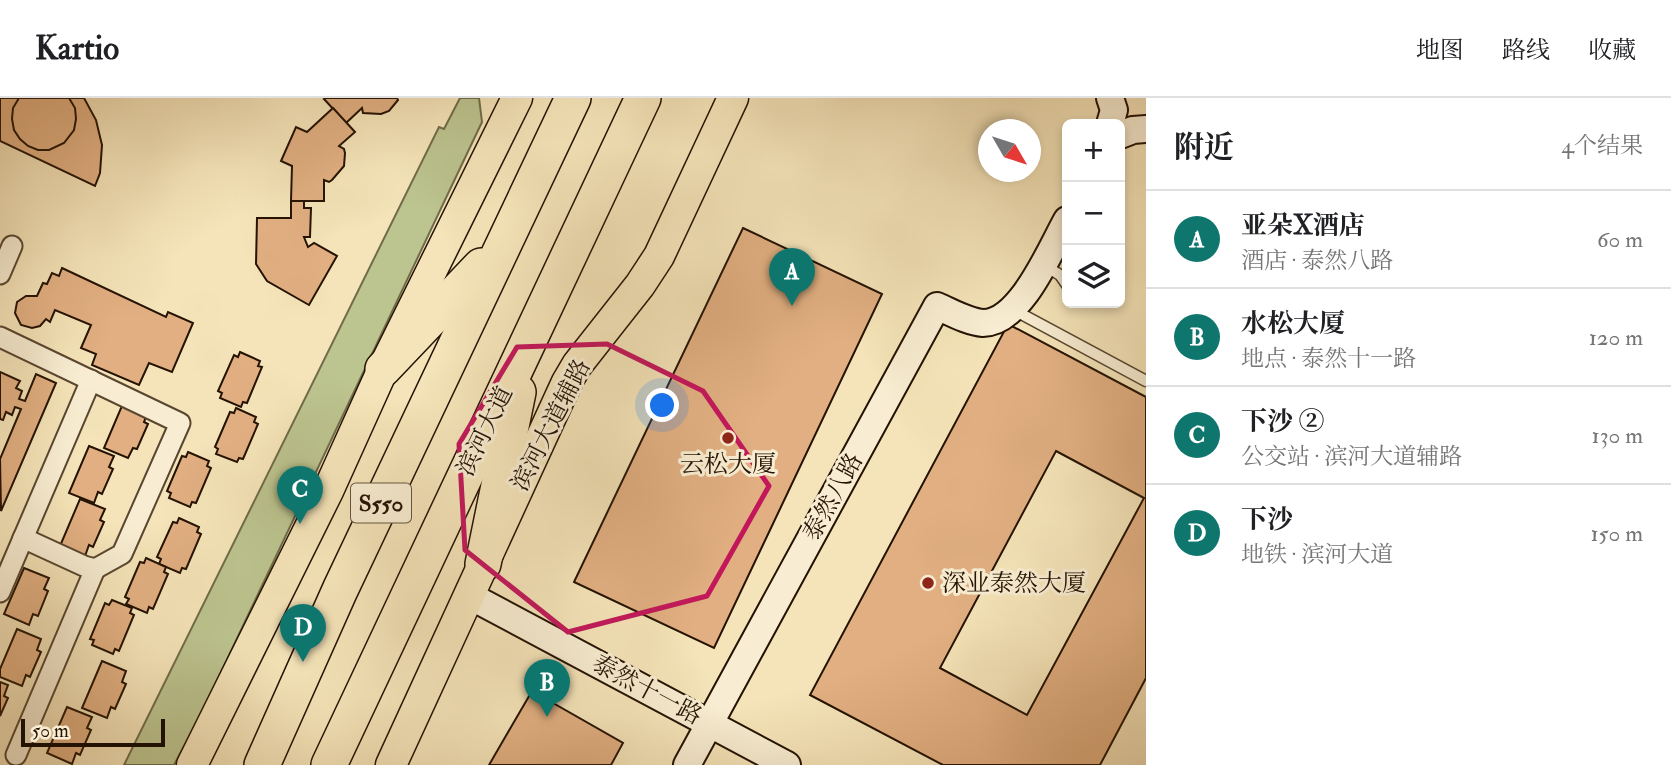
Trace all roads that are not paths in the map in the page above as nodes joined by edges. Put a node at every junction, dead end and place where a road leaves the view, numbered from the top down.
1 (517, 98) edge
2 (573, 98) edge
3 (733, 98) edge
4 (1110, 98) edge
5 (643, 105) edge
6 (1111, 119) edge
7 (1146, 129) edge
8 (1125, 132) edge
9 (1062, 213) edge
10 (1062, 229) edge
11 (503, 243) junction
12 (12, 246) dead end
13 (1042, 264) junction
14 (0, 274) edge
15 (1062, 279) edge
16 (1014, 307) junction
17 (0, 337) edge
18 (528, 341) junction
19 (383, 369) junction
20 (91, 380) junction
21 (1146, 381) edge
22 (23, 538) junction
23 (484, 564) junction
24 (95, 569) junction
25 (0, 592) edge
26 (470, 596) junction
27 (710, 723) junction
28 (16, 755) dead end
29 (192, 765) edge
30 (262, 765) edge
31 (329, 765) edge
32 (391, 765) edge
33 (687, 765) edge
34 (787, 765) edge

1 - 19 main road
2 - 11 highway, S550
3 - 23 main road, 滨河大道辅路
4 - 6 street
5 - 18 highway, 滨河大道 / S550
7 - 8 street
9 - 16 street
10 - 13 street
11 - 19 highway
11 - 30 highway, S550
12 - 14 street
13 - 15 lane
13 - 16 street
16 - 21 lane
16 - 27 street, 泰然八路
17 - 20 street
18 - 23 highway
18 - 31 highway, 滨河大道 / S550
19 - 29 main road
20 - 22 street
20 - 24 street
22 - 24 street
22 - 25 street
23 - 26 main road, 滨河大道辅路
24 - 28 street
26 - 27 street, 泰然十一路
26 - 32 main road, 滨河大道辅路
27 - 33 street, 泰然八路
27 - 34 street, 泰然十一路

